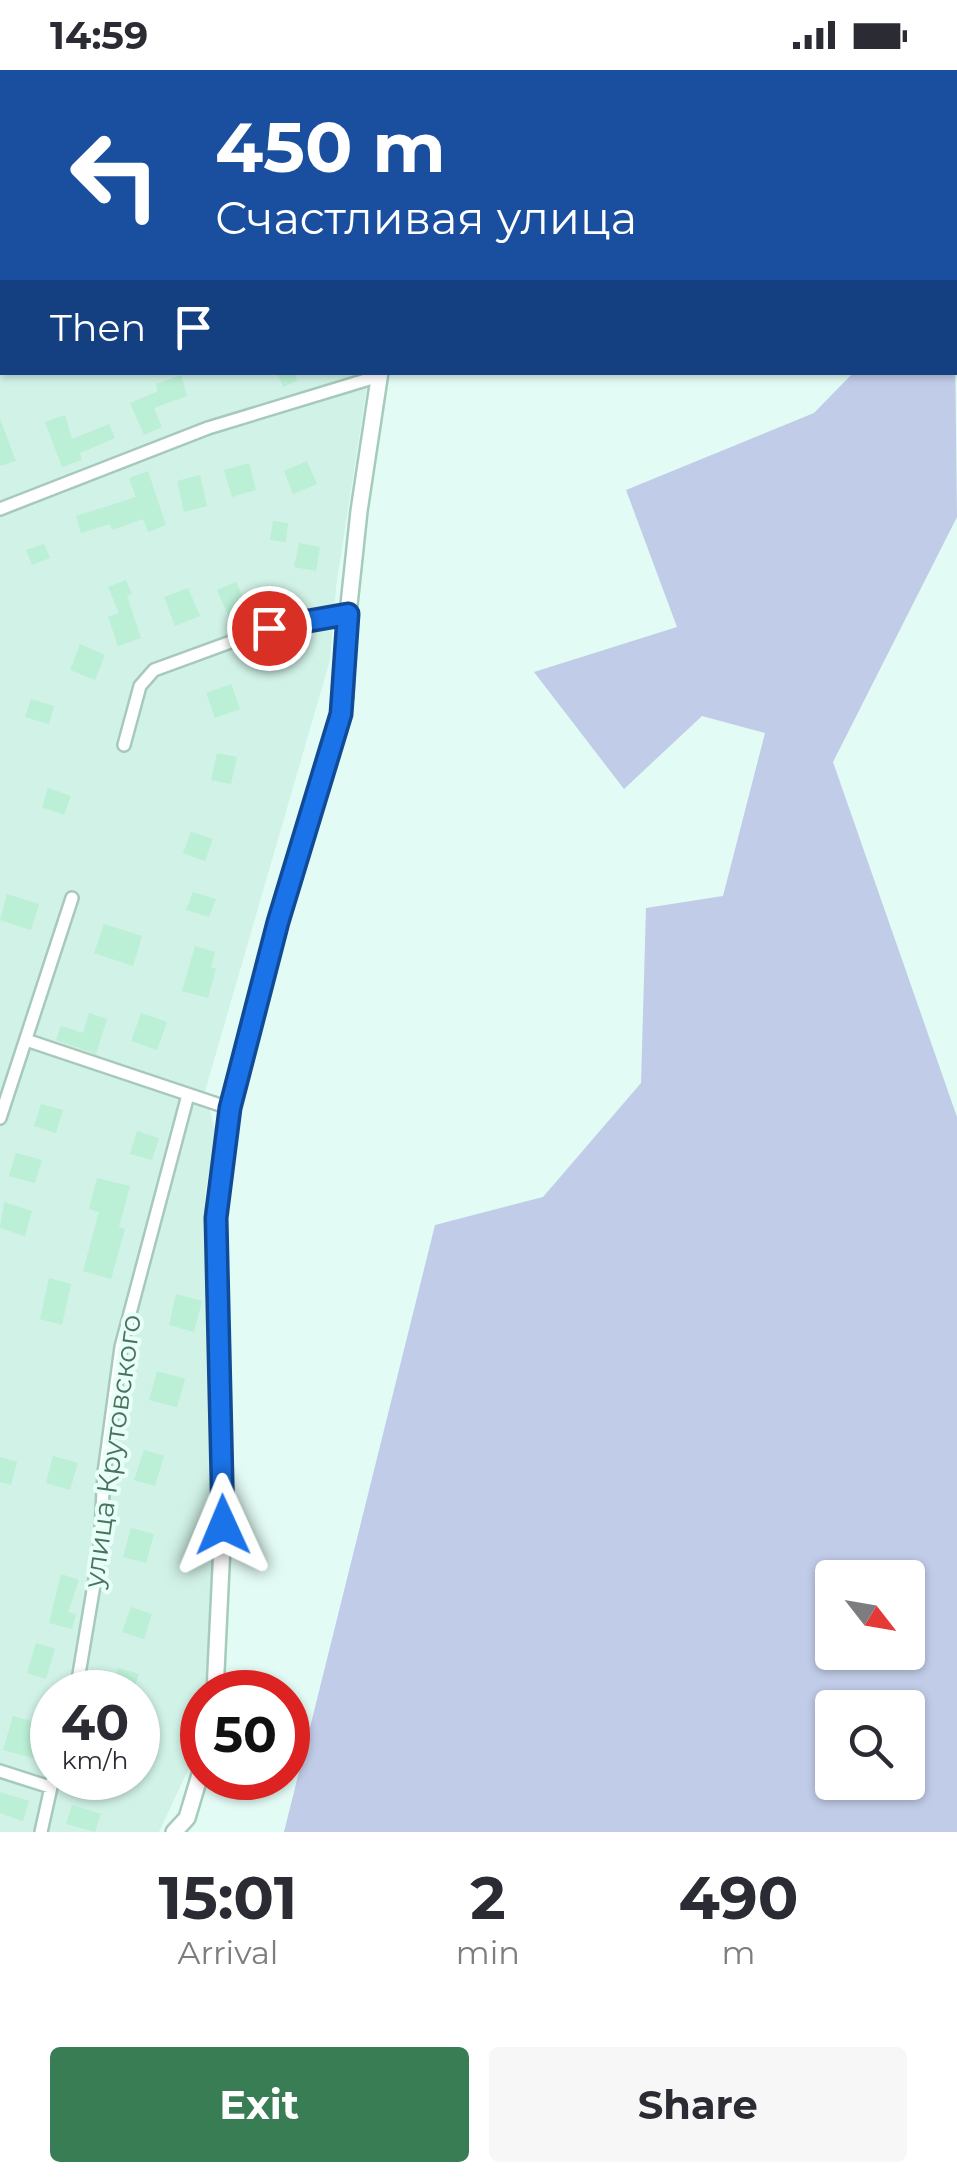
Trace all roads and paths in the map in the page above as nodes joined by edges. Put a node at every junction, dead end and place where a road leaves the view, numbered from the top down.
1 (376, 375) edge
2 (379, 375) edge
3 (0, 509) edge
4 (348, 614) junction
5 (124, 744) dead end
6 (72, 898) dead end
7 (26, 1040) junction
8 (188, 1095) junction
9 (230, 1108) junction
10 (0, 1118) edge
11 (80, 1670) edge
12 (216, 1670) edge
13 (0, 1771) edge
14 (30, 1777) edge
15 (48, 1800) edge
16 (192, 1800) edge
17 (41, 1832) edge
18 (174, 1832) edge

1 - 3 street
2 - 4 main road
4 - 5 street
4 - 9 main road
6 - 7 street
7 - 8 street
7 - 10 street
8 - 9 street
8 - 11 street, улица Крутовского
9 - 12 main road
13 - 14 street
15 - 17 street
16 - 18 main road

